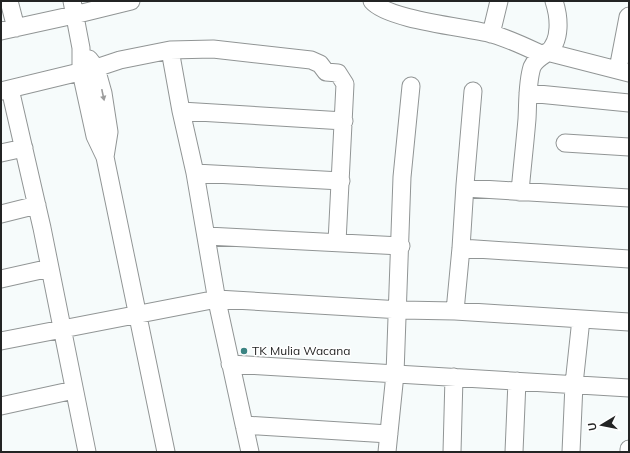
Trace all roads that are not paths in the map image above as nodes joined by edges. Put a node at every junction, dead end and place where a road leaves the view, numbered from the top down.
1 (9, 1) edge
2 (131, 1) edge
3 (372, 1) edge
4 (499, 1) edge
5 (554, 1) edge
6 (394, 7) edge
7 (73, 8) edge
8 (629, 16) edge
9 (8, 29) edge
10 (491, 34) junction
11 (170, 50) junction
12 (545, 54) junction
13 (89, 70) junction
14 (624, 71) edge
15 (411, 86) dead end
16 (5, 90) edge
17 (473, 91) dead end
18 (528, 93) junction
19 (629, 104) edge
20 (181, 111) junction
21 (344, 121) junction
22 (565, 143) dead end
23 (629, 147) edge
24 (24, 148) junction
25 (1, 153) edge
26 (195, 173) junction
27 (341, 181) junction
28 (465, 188) junction
29 (520, 192) junction
30 (629, 198) edge
31 (36, 205) junction
32 (1, 214) edge
33 (206, 236) junction
34 (337, 242) junction
35 (400, 246) junction
36 (461, 248) junction
37 (629, 259) edge
38 (50, 268) junction
39 (1, 279) edge
40 (217, 299) junction
41 (396, 310) junction
42 (455, 311) junction
43 (139, 314) junction
44 (581, 319) junction
45 (629, 322) edge
46 (62, 329) junction
47 (1, 341) edge
48 (230, 364) junction
49 (395, 374) junction
50 (454, 377) junction
51 (517, 381) junction
52 (574, 384) junction
53 (629, 388) edge
54 (74, 390) junction
55 (1, 406) edge
56 (244, 425) junction
57 (389, 434) junction
58 (629, 449) edge
59 (86, 452) edge
60 (166, 452) edge
61 (250, 452) edge
62 (387, 452) edge
63 (452, 452) edge
64 (514, 452) edge
65 (571, 452) edge
66 (629, 452) edge

1 - 9 street
2 - 7 street
3 - 6 street
4 - 10 street
5 - 12 street
6 - 10 street
7 - 9 street
7 - 13 street
8 - 14 street
10 - 12 street
11 - 13 street
11 - 20 street
11 - 21 street
12 - 14 street
12 - 18 street
13 - 16 street
13 - 43 street
15 - 35 street
16 - 24 street
17 - 28 street
18 - 19 street
18 - 29 street
20 - 21 street
20 - 26 street
21 - 27 street
22 - 23 street
24 - 25 street
24 - 31 street
26 - 27 street
26 - 33 street
27 - 34 street
28 - 29 street
28 - 36 street
29 - 30 street
31 - 32 street
31 - 38 street
33 - 34 street
33 - 40 street
34 - 35 street
35 - 41 street
36 - 37 street
36 - 42 street
38 - 39 street
38 - 46 street
40 - 41 street
40 - 43 street
40 - 48 street
41 - 42 street
41 - 49 street
42 - 44 street
43 - 46 street
43 - 60 street
44 - 45 street
44 - 52 street
46 - 47 street
46 - 54 street
48 - 49 street
48 - 56 street
49 - 50 street
49 - 57 street
50 - 51 street
50 - 63 street
51 - 52 street
51 - 64 street
52 - 53 street
52 - 65 street
54 - 55 street
54 - 59 street
56 - 57 street
56 - 61 street
57 - 62 street
58 - 66 street

